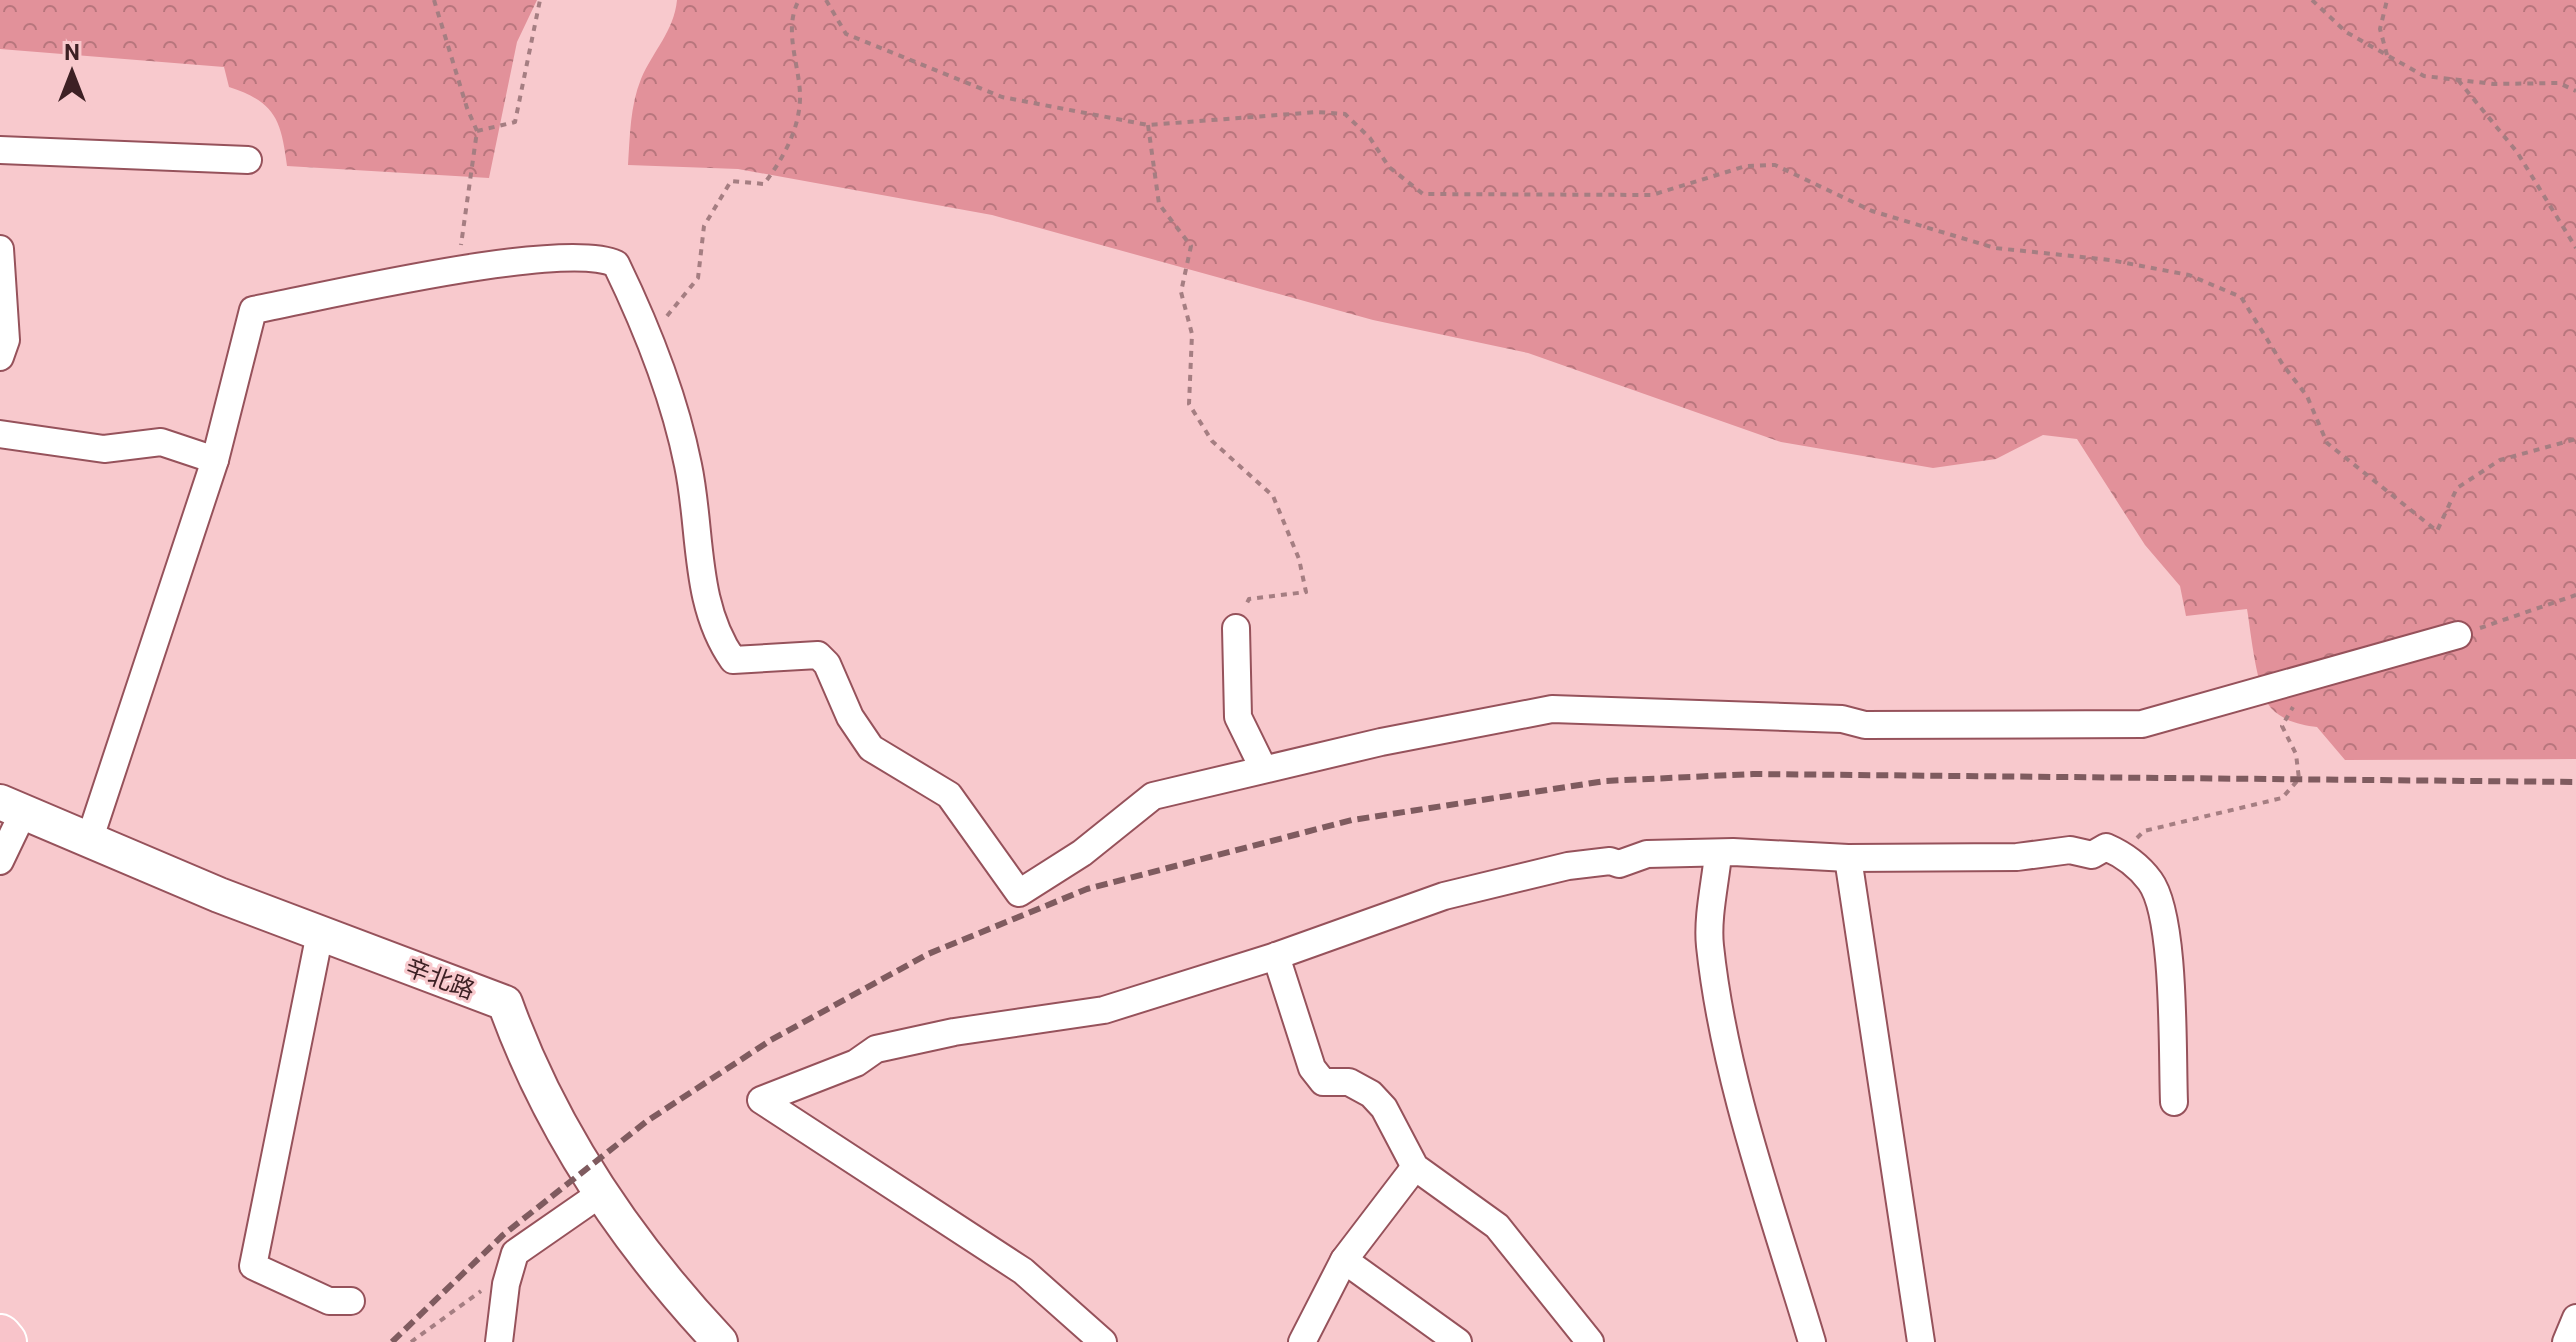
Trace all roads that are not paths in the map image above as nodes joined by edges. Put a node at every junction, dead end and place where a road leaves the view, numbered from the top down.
1 (0, 150) edge
2 (248, 160) dead end
3 (0, 249) edge
4 (0, 357) edge
5 (0, 434) edge
6 (215, 460) junction
7 (1236, 628) road end
8 (2458, 635) road end
9 (1263, 768) junction
10 (12, 808) edge
11 (89, 841) junction
12 (1718, 855) junction
13 (1848, 858) junction
14 (0, 861) edge
15 (320, 933) junction
16 (1276, 956) junction
17 (2174, 1102) dead end
18 (1415, 1167) junction
19 (600, 1194) junction
20 (1344, 1260) junction
21 (351, 1301) dead end
22 (2576, 1318) edge
23 (0, 1336) edge
24 (5, 1342) edge
25 (499, 1342) edge
26 (720, 1342) edge
27 (1103, 1342) edge
28 (1302, 1342) edge
29 (1458, 1342) edge
30 (1590, 1342) edge
31 (1812, 1342) edge
32 (1921, 1342) edge
33 (2566, 1342) edge

1 - 2 street
3 - 4 street
5 - 6 street
6 - 9 street
6 - 11 street
7 - 9 street
8 - 9 street
10 - 11 street, 辛北路
10 - 14 street
11 - 15 street, 辛北路
12 - 13 street
12 - 16 street
12 - 31 street
13 - 17 street
13 - 32 street
15 - 19 street, 辛北路
15 - 21 street
16 - 18 street
16 - 27 street
18 - 20 street
18 - 30 street
19 - 25 street
19 - 26 street, 辛北路
20 - 28 street
20 - 29 street
22 - 33 street
23 - 24 main road

